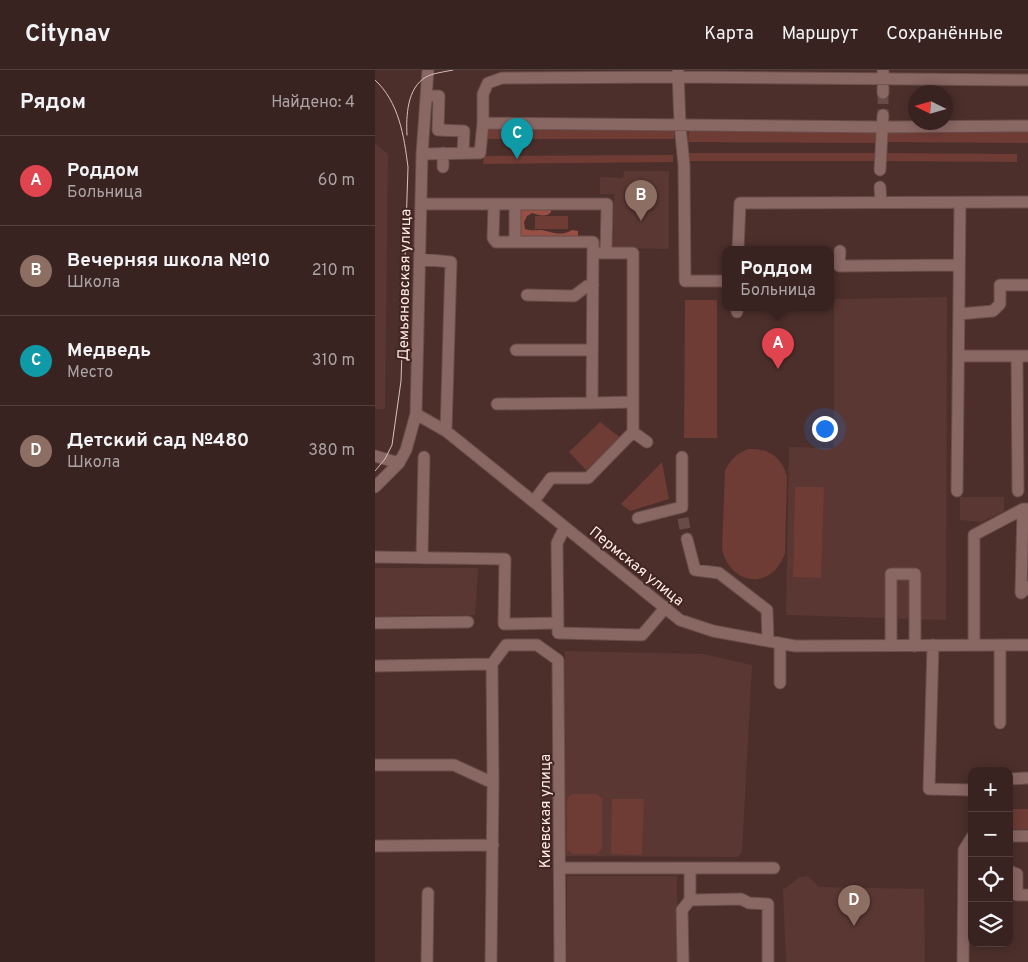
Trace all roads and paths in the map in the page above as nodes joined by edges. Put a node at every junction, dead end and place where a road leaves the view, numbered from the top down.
1 (428, 70) edge
2 (678, 74) edge
3 (883, 75) edge
4 (1028, 80) edge
5 (883, 93) tunnel mouth
6 (426, 96) junction
7 (883, 115) tunnel mouth
8 (483, 123) junction
9 (680, 125) junction
10 (1028, 126) edge
11 (883, 127) junction
12 (443, 153) junction
13 (463, 153) junction
14 (423, 154) junction
15 (443, 167) dead end
16 (880, 170) dead end
17 (880, 188) dead end
18 (1028, 197) edge
19 (960, 202) junction
20 (1028, 202) edge
21 (881, 203) junction
22 (421, 204) junction
23 (494, 204) junction
24 (515, 204) junction
25 (515, 242) junction
26 (738, 246) edge
27 (840, 251) dead end
28 (593, 253) junction
29 (606, 253) junction
30 (420, 260) junction
31 (959, 265) junction
32 (722, 281) edge
33 (593, 285) junction
34 (1028, 285) edge
35 (527, 295) dead end
36 (959, 314) junction
37 (516, 350) dead end
38 (592, 350) junction
39 (959, 356) junction
40 (1023, 356) edge
41 (633, 402) junction
42 (592, 403) junction
43 (497, 404) dead end
44 (416, 414) junction
45 (446, 431) junction
46 (633, 432) junction
47 (647, 442) dead end
48 (375, 456) edge
49 (425, 457) dead end
50 (682, 458) dead end
51 (399, 463) junction
52 (375, 487) edge
53 (957, 490) dead end
54 (1017, 491) dead end
55 (534, 501) junction
56 (1025, 509) edge
57 (638, 518) dead end
58 (565, 527) junction
59 (687, 539) tunnel mouth
60 (375, 557) edge
61 (422, 558) junction
62 (1028, 587) edge
63 (666, 607) junction
64 (468, 622) dead end
65 (375, 623) edge
66 (558, 623) junction
67 (774, 642) junction
68 (933, 645) junction
69 (974, 645) junction
70 (1000, 645) junction
71 (1028, 645) edge
72 (891, 646) junction
73 (915, 646) junction
74 (492, 664) junction
75 (375, 666) edge
76 (780, 683) dead end
77 (999, 723) dead end
78 (375, 765) edge
79 (1028, 778) edge
80 (1013, 779) edge
81 (493, 783) junction
82 (968, 790) edge
83 (1013, 836) edge
84 (1028, 836) edge
85 (968, 844) edge
86 (493, 845) junction
87 (375, 846) edge
88 (968, 867) edge
89 (560, 868) junction
90 (690, 868) junction
91 (774, 868) dead end
92 (1013, 872) edge
93 (428, 892) dead end
94 (1028, 896) edge
95 (690, 900) junction
96 (427, 962) edge
97 (491, 962) edge
98 (560, 962) edge
99 (683, 962) edge
100 (768, 962) edge
101 (963, 962) edge

1 - 6 street, Демьяновская улица
2 - 3 street
2 - 8 street
2 - 9 street
3 - 4 street
3 - 5 street
6 - 13 street
6 - 14 street, Демьяновская улица
7 - 11 street
8 - 9 street
8 - 13 street
9 - 11 street
9 - 32 street
10 - 11 street
11 - 16 street
12 - 13 street
12 - 14 street
12 - 15 street
14 - 22 street, Демьяновская улица
17 - 21 street
18 - 20 street
19 - 20 street
19 - 21 street
19 - 31 street
21 - 26 street
22 - 23 street
22 - 30 street, Демьяновская улица
23 - 24 street
23 - 25 street
24 - 25 street
24 - 29 street
25 - 28 street
27 - 31 street
28 - 29 street
28 - 33 street
29 - 41 street
30 - 44 street, Демьяновская улица
30 - 45 street
31 - 36 street
33 - 35 street
33 - 38 street
34 - 36 street
36 - 39 street
37 - 38 street
38 - 42 street
39 - 40 street
39 - 53 street
40 - 54 street
41 - 42 street
41 - 46 street
42 - 43 street
44 - 45 street, Пермская улица
44 - 51 street, Демьяновская улица
45 - 55 street, Пермская улица
46 - 47 street
46 - 55 street
48 - 51 street
49 - 61 street
50 - 57 street
51 - 52 street, Демьяновская улица
55 - 58 street, Пермская улица
56 - 62 street
56 - 69 street
58 - 63 street, Пермская улица
58 - 66 street
59 - 67 street
60 - 61 street
61 - 66 street
63 - 66 street
63 - 67 street, Пермская улица
64 - 65 street
67 - 72 street, Пермская улица
67 - 76 street
68 - 69 street, Пермская улица
68 - 73 street, Пермская улица
68 - 82 street
69 - 70 street, Пермская улица
70 - 71 street, Пермская улица
70 - 77 street
72 - 73 street, Пермская улица
72 - 73 street
74 - 75 street
74 - 81 street
74 - 89 street, Киевская улица
78 - 81 street
79 - 80 street
81 - 86 street
83 - 84 street
85 - 88 street
86 - 87 street
86 - 97 street
88 - 101 street
89 - 90 street
89 - 98 street, Киевская улица
90 - 91 street
90 - 95 street
92 - 94 street
93 - 96 street
95 - 99 street
95 - 100 street

